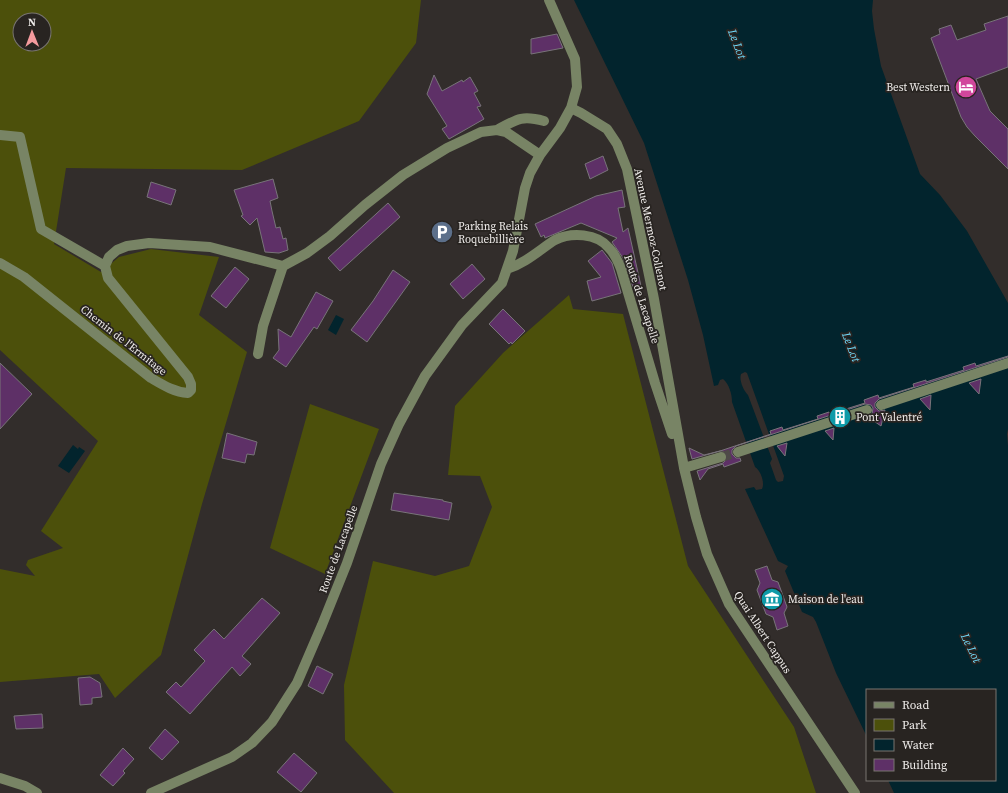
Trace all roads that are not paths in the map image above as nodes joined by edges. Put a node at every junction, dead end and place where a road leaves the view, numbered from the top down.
1 (549, 0) edge
2 (571, 108) junction
3 (544, 121) dead end
4 (497, 130) junction
5 (0, 134) edge
6 (540, 156) junction
7 (0, 263) edge
8 (105, 266) junction
9 (283, 266) junction
10 (507, 269) junction
11 (258, 354) dead end
12 (1008, 363) edge
13 (881, 405) dead end
14 (867, 410) dead end
15 (738, 452) tunnel mouth
16 (721, 457) tunnel mouth
17 (684, 468) junction
18 (0, 778) edge
19 (37, 793) edge
20 (150, 793) edge
21 (855, 793) edge

1 - 2 street
2 - 6 street, Route de Lacapelle
2 - 17 street, Avenue Mermoz-Collenot
3 - 4 street
4 - 6 street
4 - 9 street
5 - 8 street
6 - 10 street, Route de Lacapelle
7 - 8 street, Chemin de l'Ermitage
8 - 9 street
9 - 11 street
10 - 17 street, Route de Lacapelle
10 - 20 street, Route de Lacapelle
12 - 13 street
14 - 15 street
16 - 17 street
17 - 21 street, Quai Albert Cappus
18 - 19 street

